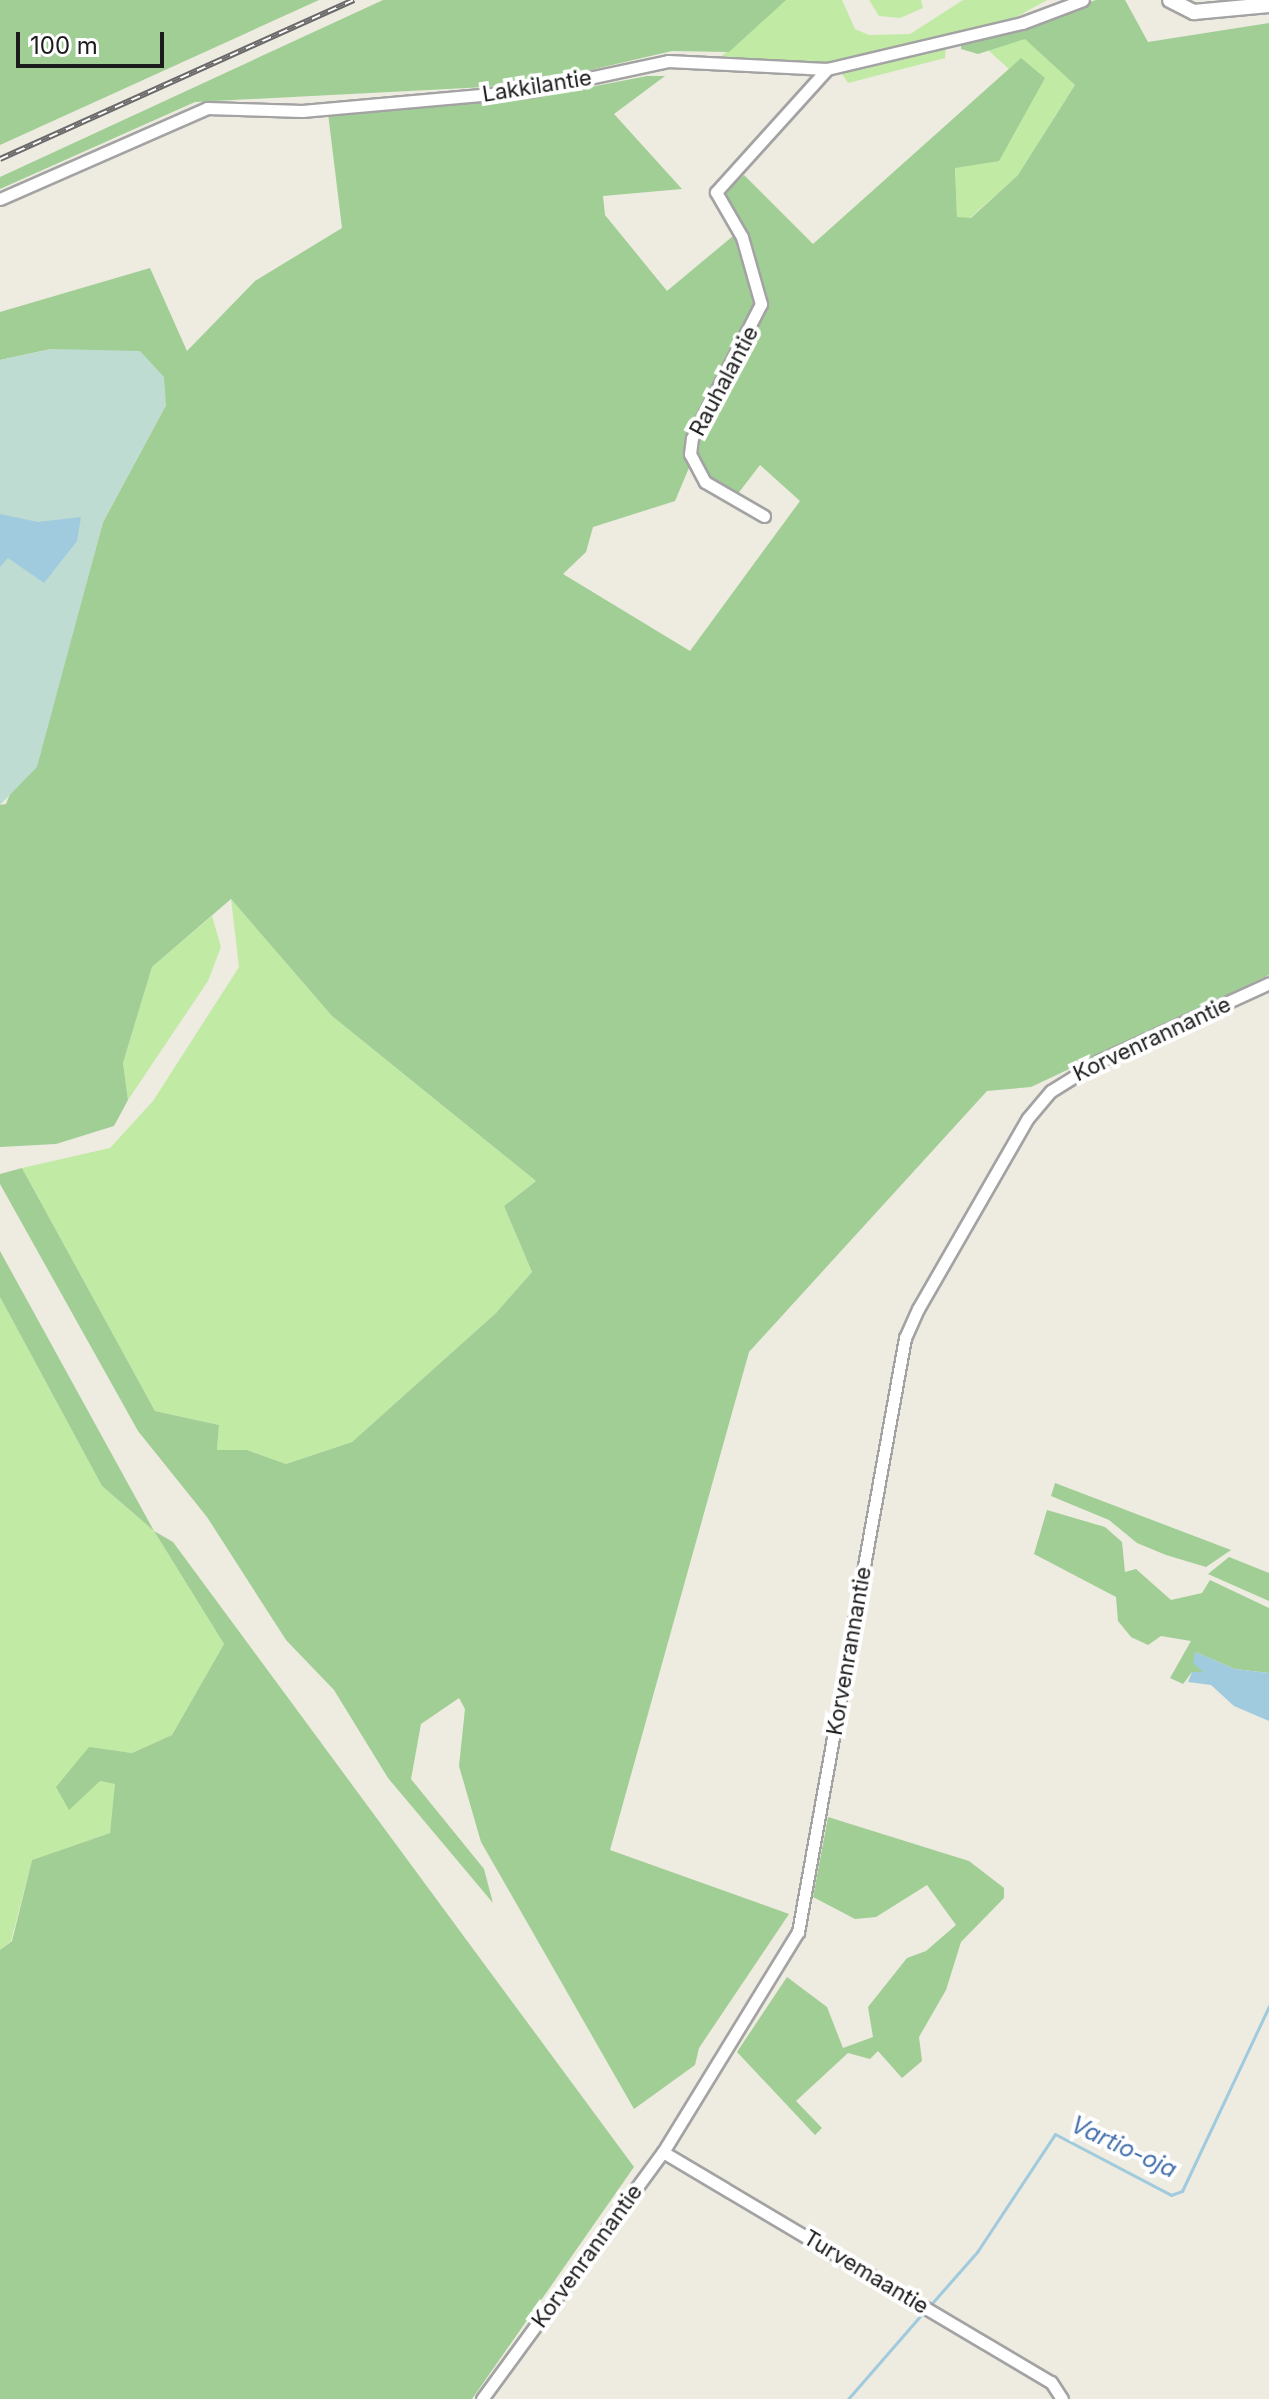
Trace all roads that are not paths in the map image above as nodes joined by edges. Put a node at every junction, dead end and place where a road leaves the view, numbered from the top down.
1 (1083, 0) edge
2 (1170, 0) edge
3 (1269, 5) edge
4 (827, 69) junction
5 (0, 199) edge
6 (764, 516) dead end
7 (1269, 983) edge
8 (663, 2152) junction
9 (482, 2399) edge
10 (1062, 2399) edge

1 - 4 street, Lakkilantie
2 - 3 street
4 - 5 street, Lakkilantie
4 - 6 street, Rauhalantie
7 - 8 street, Korvenrannantie
8 - 9 street, Korvenrannantie
8 - 10 street, Turvemaantie

